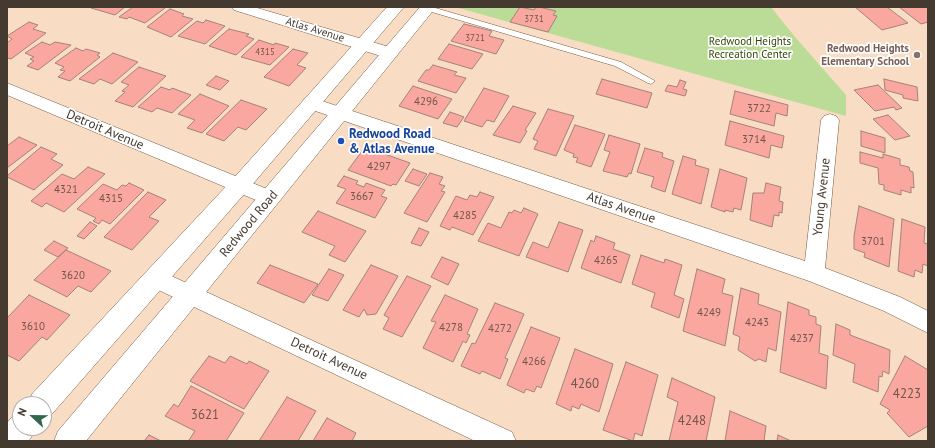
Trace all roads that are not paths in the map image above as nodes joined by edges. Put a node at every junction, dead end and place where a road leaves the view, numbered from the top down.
1 (239, 7) edge
2 (396, 7) edge
3 (428, 7) edge
4 (363, 45) junction
5 (390, 53) junction
6 (651, 81) dead end
7 (7, 89) edge
8 (310, 103) junction
9 (340, 112) junction
10 (830, 120) dead end
11 (239, 186) junction
12 (270, 198) junction
13 (814, 273) junction
14 (156, 278) junction
15 (190, 294) junction
16 (928, 322) edge
17 (49, 396) edge
18 (68, 441) edge
19 (503, 441) edge

1 - 4 street, Atlas Avenue
2 - 4 main road
3 - 5 main road, Redwood Road
3 - 6 lane
4 - 5 street, Atlas Avenue
4 - 8 main road
5 - 9 main road, Redwood Road
7 - 11 street, Detroit Avenue
8 - 9 street, Atlas Avenue
8 - 11 main road
9 - 12 main road, Redwood Road
9 - 13 street, Atlas Avenue
10 - 13 street, Young Avenue
11 - 12 street, Detroit Avenue
11 - 14 main road
12 - 15 main road, Redwood Road
13 - 16 street, Atlas Avenue
14 - 15 street, Detroit Avenue
14 - 17 main road
15 - 18 main road, Redwood Road
15 - 19 street, Detroit Avenue

